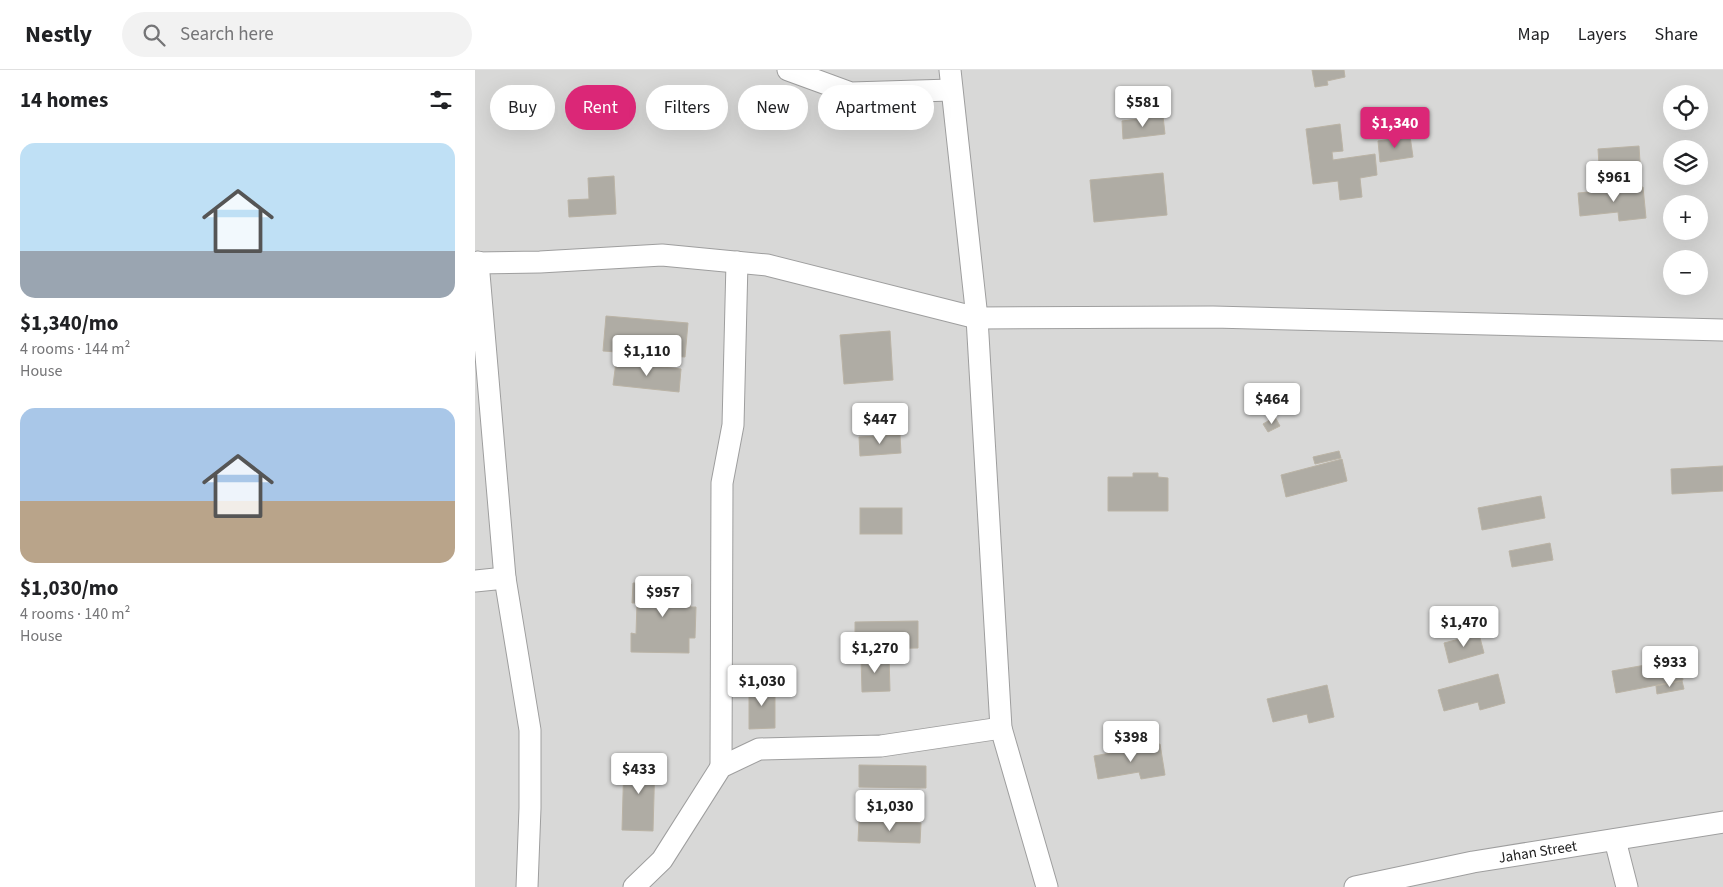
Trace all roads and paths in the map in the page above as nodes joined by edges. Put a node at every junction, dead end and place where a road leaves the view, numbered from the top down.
1 (788, 70) edge
2 (950, 80) edge
3 (476, 262) edge
4 (737, 262) junction
5 (977, 318) junction
6 (1723, 330) edge
7 (505, 578) junction
8 (475, 581) edge
9 (1001, 728) junction
10 (721, 767) junction
11 (1723, 822) edge
12 (1615, 840) junction
13 (527, 887) edge
14 (634, 887) edge
15 (1047, 887) edge
16 (1355, 887) edge
17 (1627, 887) edge

1 - 2 street
2 - 5 street
3 - 4 street
3 - 7 street
4 - 5 street
4 - 10 street
5 - 6 street
5 - 9 street
7 - 8 street
7 - 13 street
9 - 10 street
9 - 15 street
10 - 14 street
11 - 12 street, Jahan Street
12 - 16 street, Jahan Street
12 - 17 street

